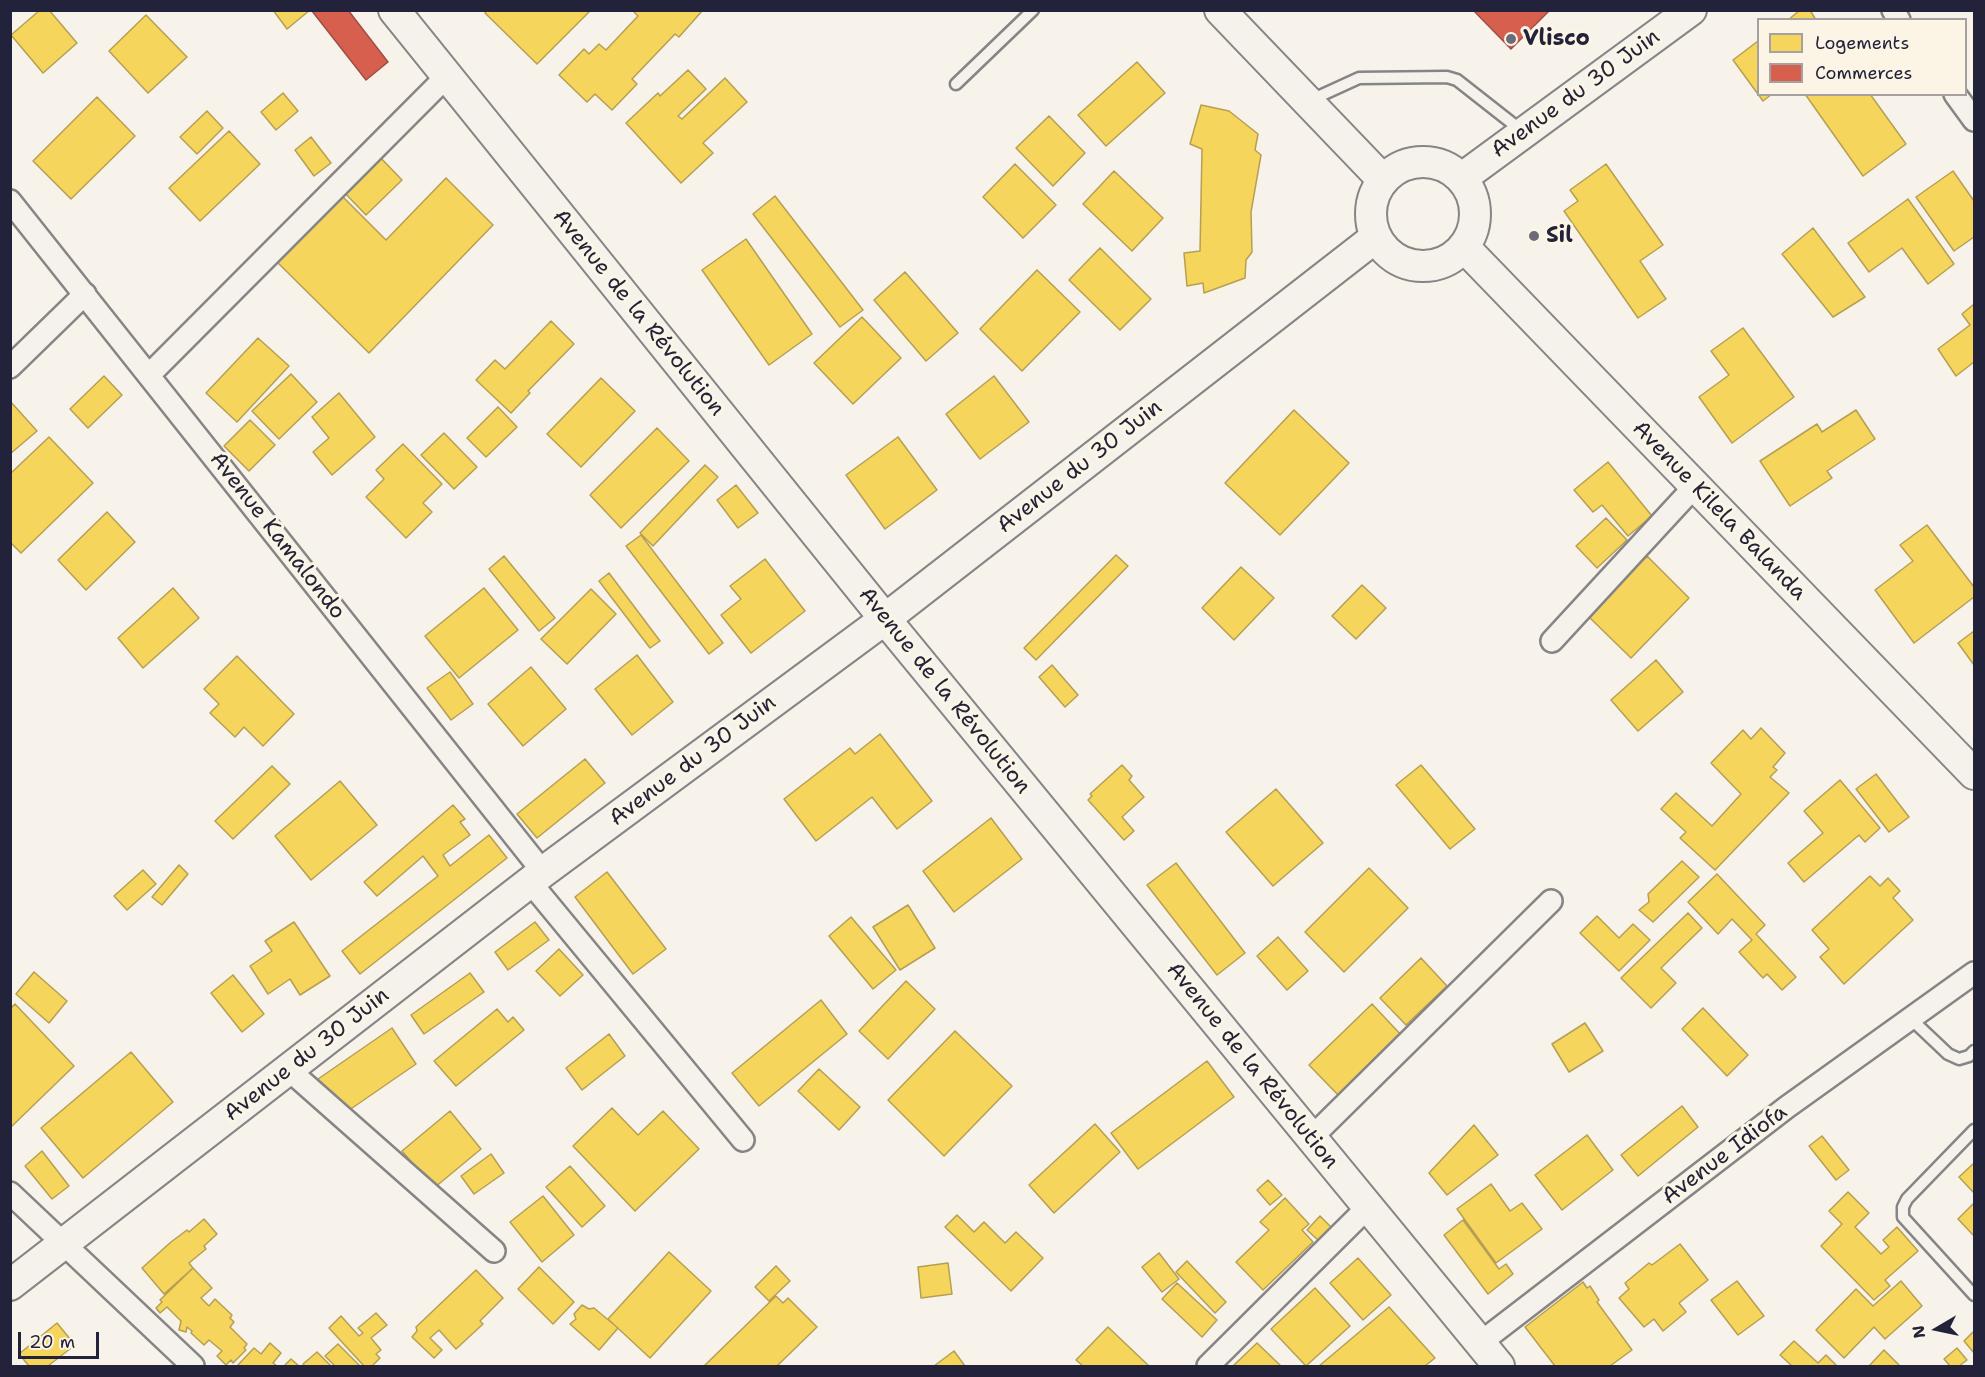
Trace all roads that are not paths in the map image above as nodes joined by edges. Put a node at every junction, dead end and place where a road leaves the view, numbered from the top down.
1 (394, 10) edge
2 (1034, 10) edge
3 (1220, 10) edge
4 (1674, 15) edge
5 (447, 76) junction
6 (956, 84) dead end
7 (1956, 96) edge
8 (1308, 102) junction
9 (1974, 120) edge
10 (1524, 133) junction
11 (1462, 178) junction
12 (1383, 180) junction
13 (10, 201) edge
14 (1376, 237) junction
15 (1464, 247) junction
16 (85, 294) junction
17 (10, 367) edge
18 (149, 375) junction
19 (1695, 486) junction
20 (885, 619) junction
21 (1552, 641) dead end
22 (1974, 774) edge
23 (536, 877) junction
24 (1551, 901) dead end
25 (1974, 973) edge
26 (1910, 1018) junction
27 (1974, 1051) edge
28 (289, 1070) junction
29 (1974, 1130) edge
30 (1311, 1138) junction
31 (743, 1140) dead end
32 (10, 1193) edge
33 (1368, 1207) junction
34 (64, 1244) junction
35 (494, 1251) dead end
36 (10, 1284) edge
37 (1974, 1295) edge
38 (1480, 1344) junction
39 (193, 1366) edge
40 (1208, 1366) edge
41 (1498, 1366) edge

1 - 5 street, Avenue de la Révolution
2 - 6 lane
3 - 8 street
4 - 10 street, Avenue du 30 Juin
5 - 18 street
5 - 20 street, Avenue de la Révolution
7 - 9 street
8 - 10 lane
8 - 12 street
10 - 11 street, Avenue du 30 Juin
11 - 12 street
11 - 15 street
12 - 14 street
13 - 16 street, Avenue Kamalondo
14 - 15 street
14 - 20 street, Avenue du 30 Juin
15 - 19 street, Avenue Kilela Balanda
16 - 17 street
16 - 18 street, Avenue Kamalondo
18 - 23 street, Avenue Kamalondo
19 - 21 street
19 - 22 street, Avenue Kilela Balanda
20 - 23 street, Avenue du 30 Juin
20 - 30 street, Avenue de la Révolution
23 - 28 street, Avenue du 30 Juin
23 - 31 street, Avenue Kamalondo
24 - 30 street
25 - 26 street, Avenue Idiofa
26 - 27 lane
26 - 38 street, Avenue Idiofa
28 - 34 street, Avenue du 30 Juin
28 - 35 street
29 - 37 lane
30 - 33 street, Avenue de la Révolution
32 - 34 street
33 - 38 street, Avenue de la Révolution
33 - 40 street
34 - 36 street, Avenue du 30 Juin
34 - 39 street
38 - 41 street, Avenue de la Révolution

